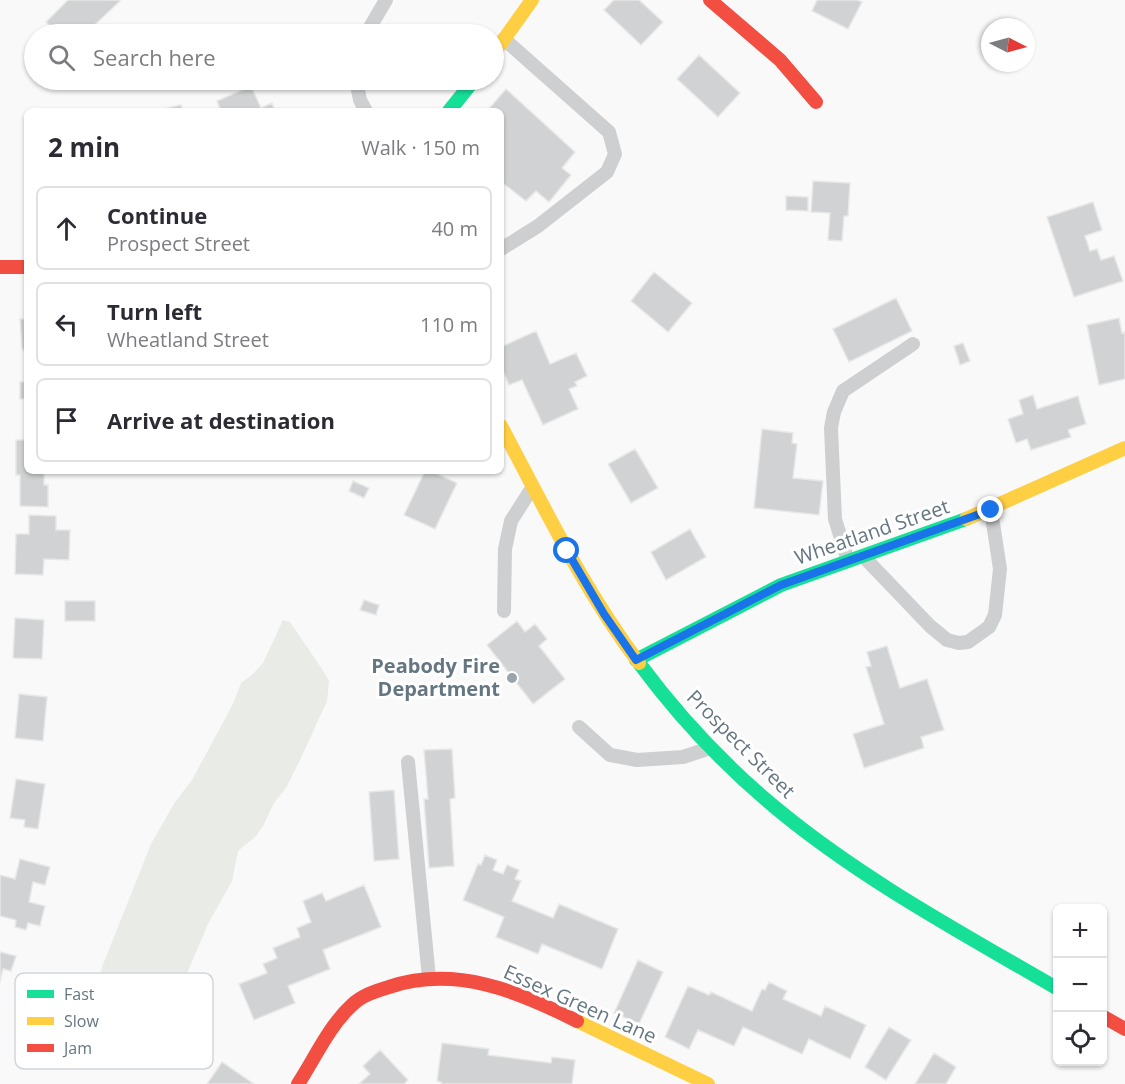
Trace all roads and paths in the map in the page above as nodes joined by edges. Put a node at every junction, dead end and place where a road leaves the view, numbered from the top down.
1 (386, 0) edge
2 (532, 0) edge
3 (710, 0) edge
4 (371, 24) edge
5 (504, 39) joint
6 (358, 90) edge
7 (466, 90) edge
8 (816, 102) dead end
9 (364, 108) edge
10 (451, 108) edge
11 (504, 247) edge
12 (0, 267) edge
13 (24, 267) edge
14 (913, 344) dead end
15 (504, 432) edge
16 (1125, 448) edge
17 (533, 487) junction
18 (991, 510) junction
19 (863, 556) junction
20 (848, 561) junction
21 (504, 611) dead end
22 (636, 660) junction
23 (579, 727) dead end
24 (712, 748) junction
25 (408, 762) dead end
26 (429, 978) junction
27 (1053, 986) edge
28 (1107, 1019) edge
29 (1125, 1029) edge
30 (298, 1084) edge
31 (708, 1084) edge

1 - 4 lane
2 - 5 street
3 - 8 street
5 - 11 lane
6 - 9 lane
7 - 10 street
12 - 13 street
14 - 20 lane
15 - 17 street, Prospect Street
16 - 18 street, Wheatland Street
17 - 21 lane
17 - 22 street, Prospect Street
18 - 19 street, Wheatland Street
18 - 19 lane
19 - 20 street, Wheatland Street
20 - 22 street, Wheatland Street
22 - 24 street, Prospect Street
23 - 24 lane
24 - 27 street, Prospect Street
25 - 26 lane
26 - 30 street, Essex Green Lane
26 - 31 street, Essex Green Lane
28 - 29 street

